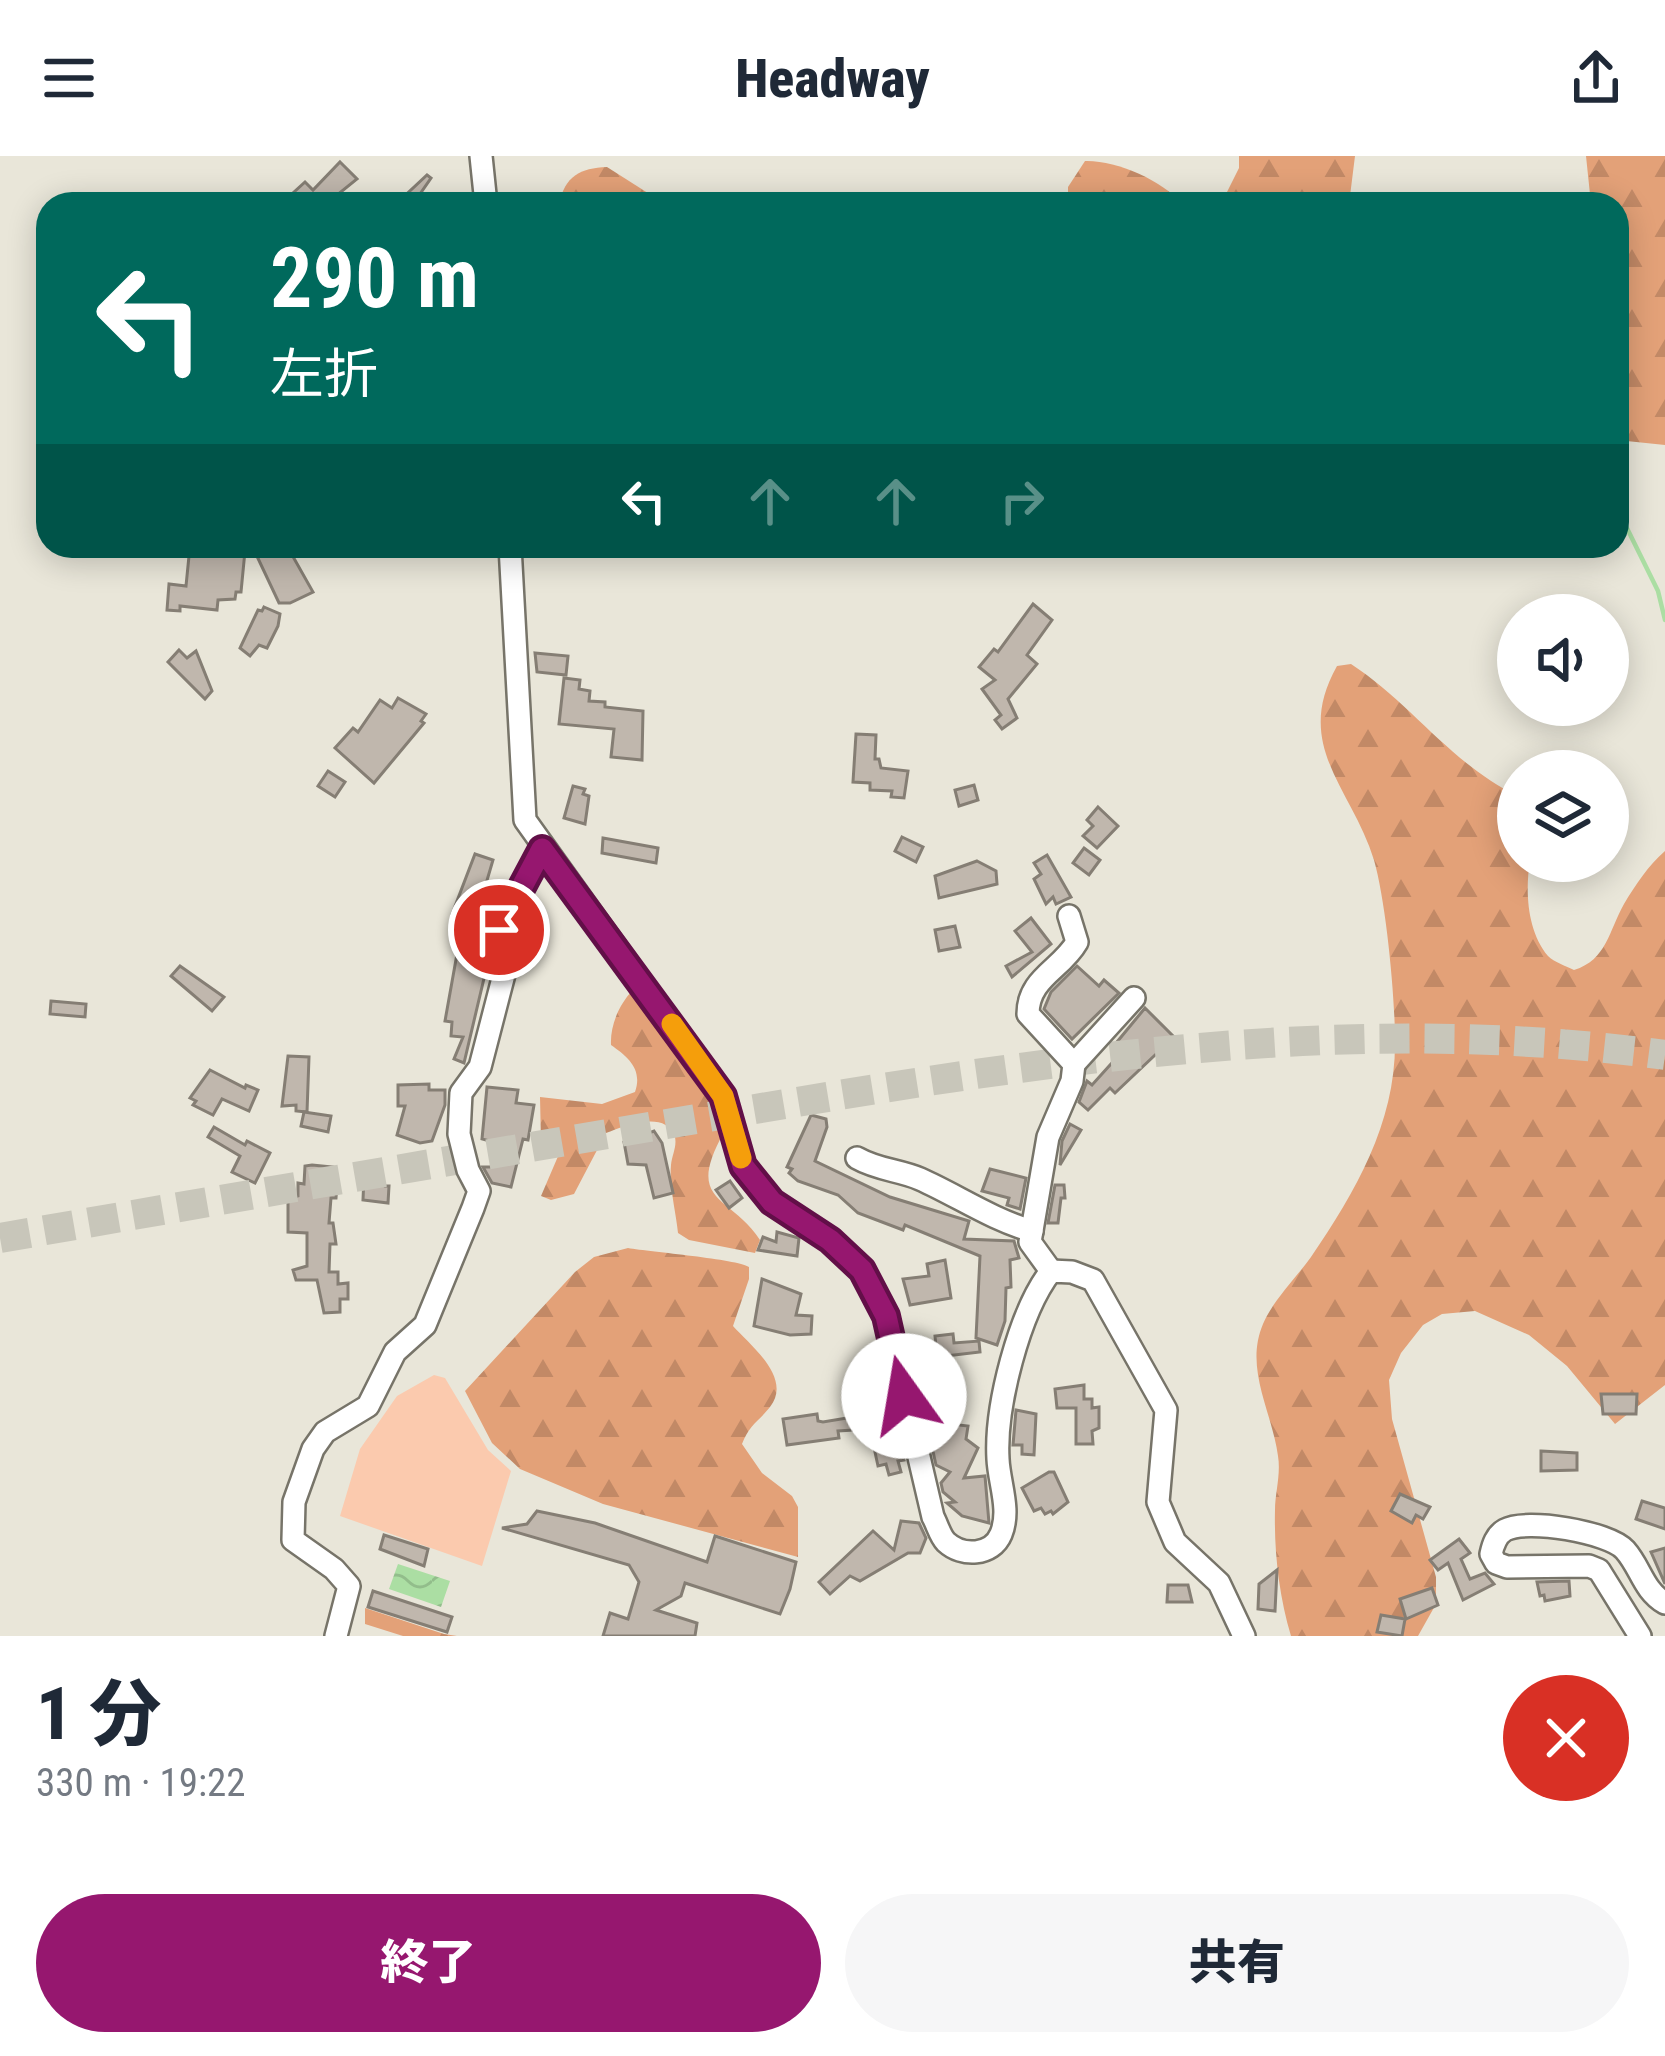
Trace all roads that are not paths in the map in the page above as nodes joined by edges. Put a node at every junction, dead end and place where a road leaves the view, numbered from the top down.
1 (481, 156) edge
2 (485, 192) edge
3 (511, 558) edge
4 (542, 849) junction
5 (1069, 916) dead end
6 (1135, 998) dead end
7 (1073, 1064) junction
8 (857, 1158) dead end
9 (1032, 1231) junction
10 (1051, 1270) junction
11 (1665, 1603) edge
12 (336, 1636) edge
13 (1244, 1636) edge
14 (1640, 1636) edge

1 - 2 street
3 - 4 street
4 - 10 street
4 - 12 street
5 - 7 street
6 - 7 street
7 - 9 street
8 - 9 street
9 - 10 street
10 - 13 street
11 - 14 street

